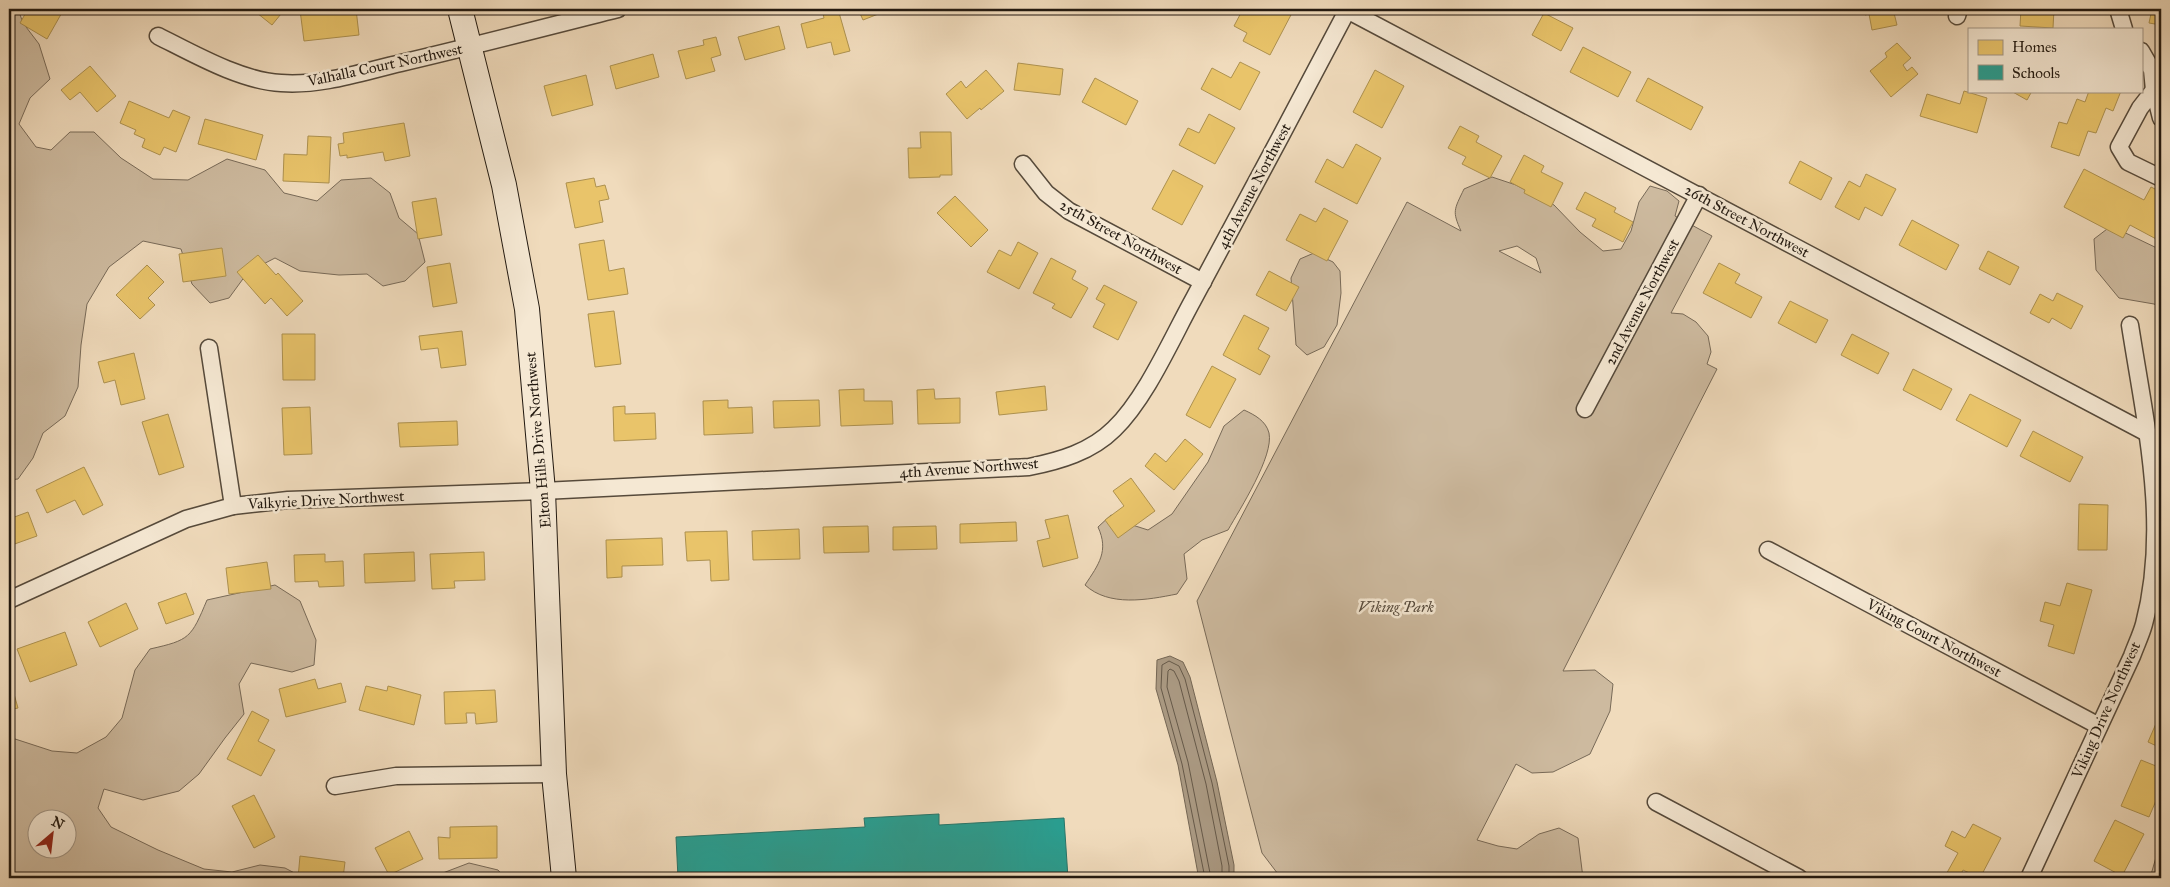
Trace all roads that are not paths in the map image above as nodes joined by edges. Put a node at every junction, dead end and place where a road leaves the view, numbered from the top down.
1 (460, 9) edge
2 (618, 9) edge
3 (2118, 9) edge
4 (1347, 10) edge
5 (2124, 28) edge
6 (158, 36) dead end
7 (471, 47) junction
8 (2142, 53) edge
9 (2154, 90) junction
10 (2161, 118) edge
11 (1024, 164) dead end
12 (2161, 178) edge
13 (1699, 196) junction
14 (1203, 282) junction
15 (2130, 325) dead end
16 (208, 348) dead end
17 (1585, 409) dead end
18 (2147, 433) junction
19 (544, 491) junction
20 (233, 506) junction
21 (1768, 550) dead end
22 (9, 600) edge
23 (2099, 726) junction
24 (554, 774) junction
25 (335, 786) dead end
26 (1656, 802) dead end
27 (564, 878) edge
28 (1799, 878) edge
29 (2029, 878) edge

1 - 7 main road, Elton Hills Drive Northwest
2 - 7 street, Valhalla Court Northwest
3 - 5 street
4 - 13 street, 26th Street Northwest
4 - 14 street, 4th Avenue Northwest
6 - 7 street, Valhalla Court Northwest
7 - 19 main road, Elton Hills Drive Northwest
8 - 9 street
9 - 10 street
9 - 12 street
11 - 14 street, 25th Street Northwest
13 - 17 street, 2nd Avenue Northwest
13 - 18 street, 26th Street Northwest
14 - 19 street, 4th Avenue Northwest
15 - 18 street, Viking Drive Northwest
16 - 20 street
18 - 23 street, Viking Drive Northwest
19 - 20 street, Valkyrie Drive Northwest
19 - 24 main road, Elton Hills Drive Northwest
20 - 22 street, Valkyrie Drive Northwest
21 - 23 street, Viking Court Northwest
23 - 29 street, Viking Drive Northwest
24 - 25 street
24 - 27 main road, Elton Hills Drive Northwest
26 - 28 street

